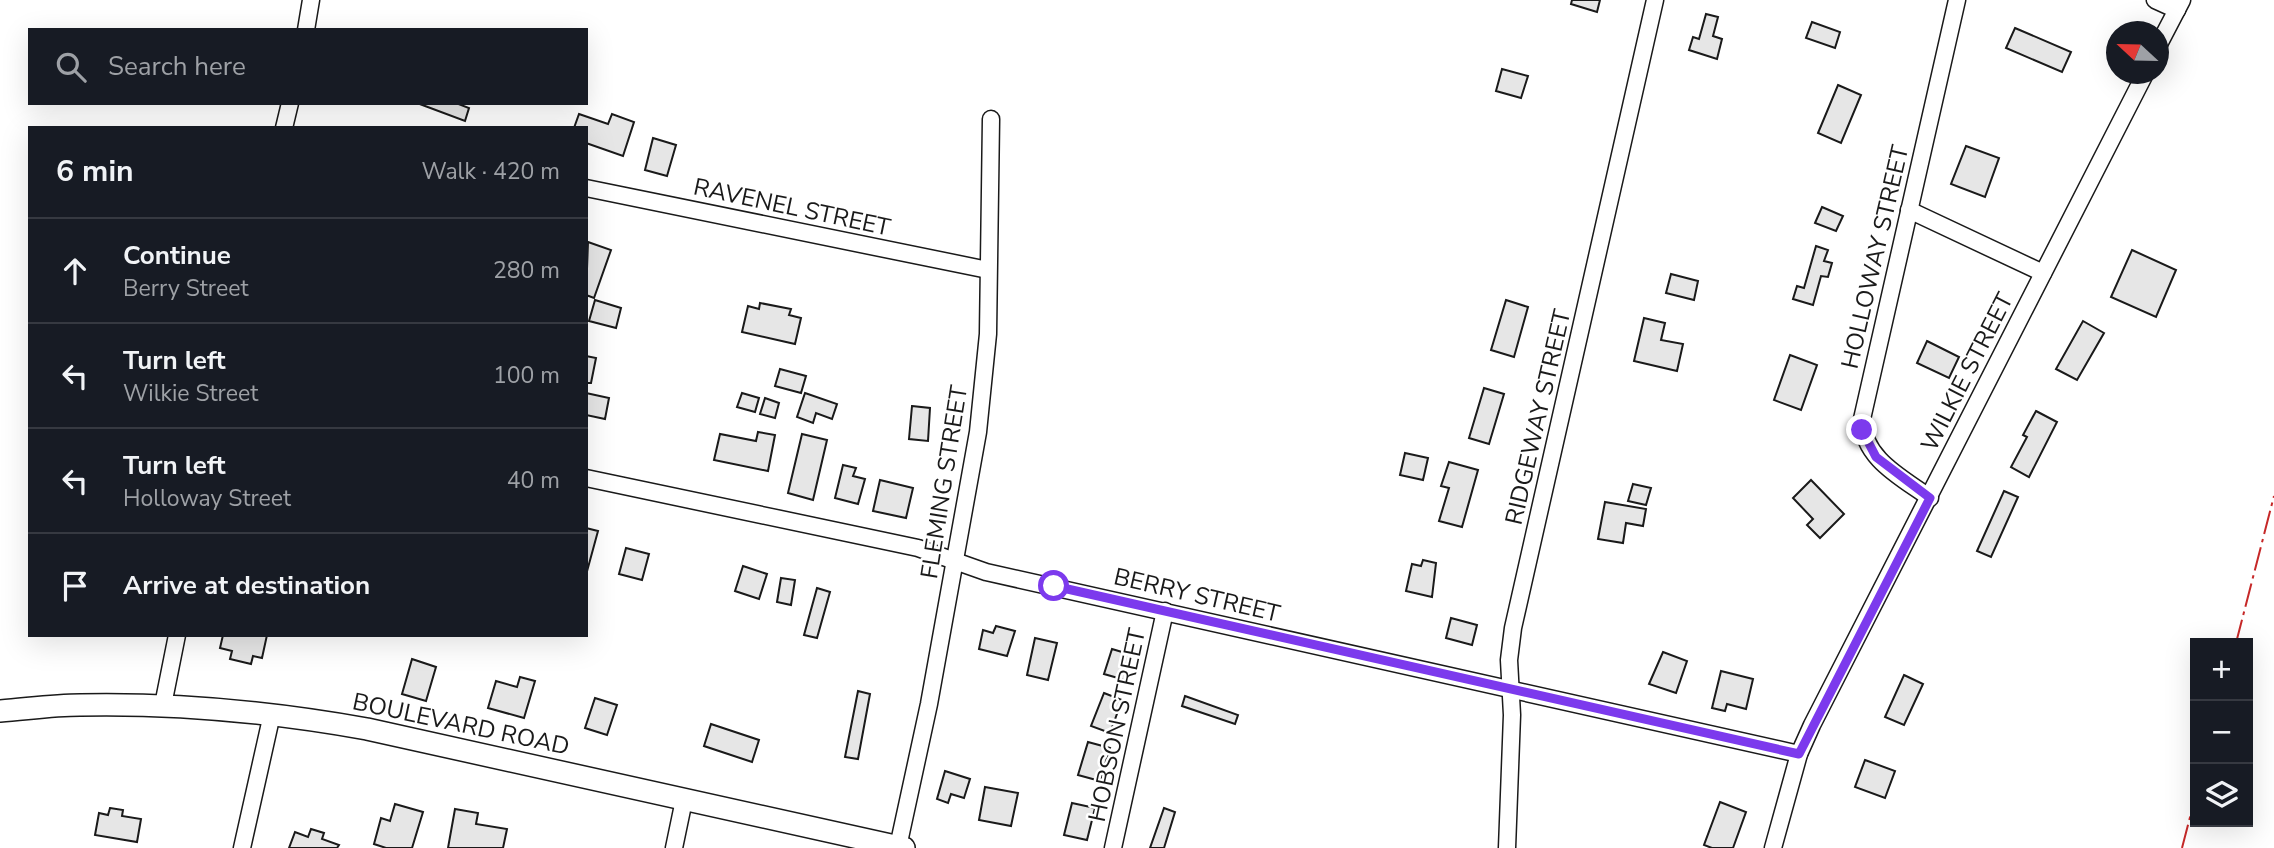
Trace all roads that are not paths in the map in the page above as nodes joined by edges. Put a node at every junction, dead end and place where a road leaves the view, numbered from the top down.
1 (311, 0) edge
2 (1655, 0) edge
3 (1957, 0) edge
4 (2155, 0) edge
5 (2180, 5) edge
6 (2169, 26) edge
7 (306, 28) edge
8 (2140, 84) edge
9 (290, 105) edge
10 (990, 119) dead end
11 (289, 126) edge
12 (588, 188) edge
13 (1909, 210) junction
14 (988, 270) junction
15 (2043, 273) junction
16 (588, 478) edge
17 (1930, 498) junction
18 (955, 561) junction
19 (1165, 611) junction
20 (177, 637) edge
21 (1510, 688) junction
22 (163, 705) junction
23 (0, 711) edge
24 (272, 714) junction
25 (1799, 754) junction
26 (684, 800) junction
27 (901, 847) edge
28 (242, 848) edge
29 (674, 848) edge
30 (1113, 848) edge
31 (1507, 848) edge
32 (1773, 848) edge

1 - 7 street
2 - 21 street, RIDGEWAY STREET
3 - 13 street, HOLLOWAY STREET
4 - 5 street
5 - 6 street
8 - 15 street, WILKIE STREET
9 - 11 street
10 - 14 street, FLEMING STREET
12 - 14 street, RAVENEL STREET
13 - 15 street
13 - 17 street, HOLLOWAY STREET
14 - 18 street, FLEMING STREET
15 - 17 street, WILKIE STREET
16 - 18 street, BERRY STREET
17 - 25 street, WILKIE STREET
18 - 19 street, BERRY STREET
18 - 27 street, FLEMING STREET
19 - 21 street, BERRY STREET
19 - 30 street, HOBSON STREET
20 - 22 street
21 - 25 street, BERRY STREET
21 - 31 street, RIDGEWAY STREET
22 - 23 street, BOULEVARD ROAD
22 - 24 street, BOULEVARD ROAD
24 - 26 street, BOULEVARD ROAD
24 - 28 street
25 - 32 street, WILKIE STREET
26 - 27 street, BOULEVARD ROAD
26 - 29 street

